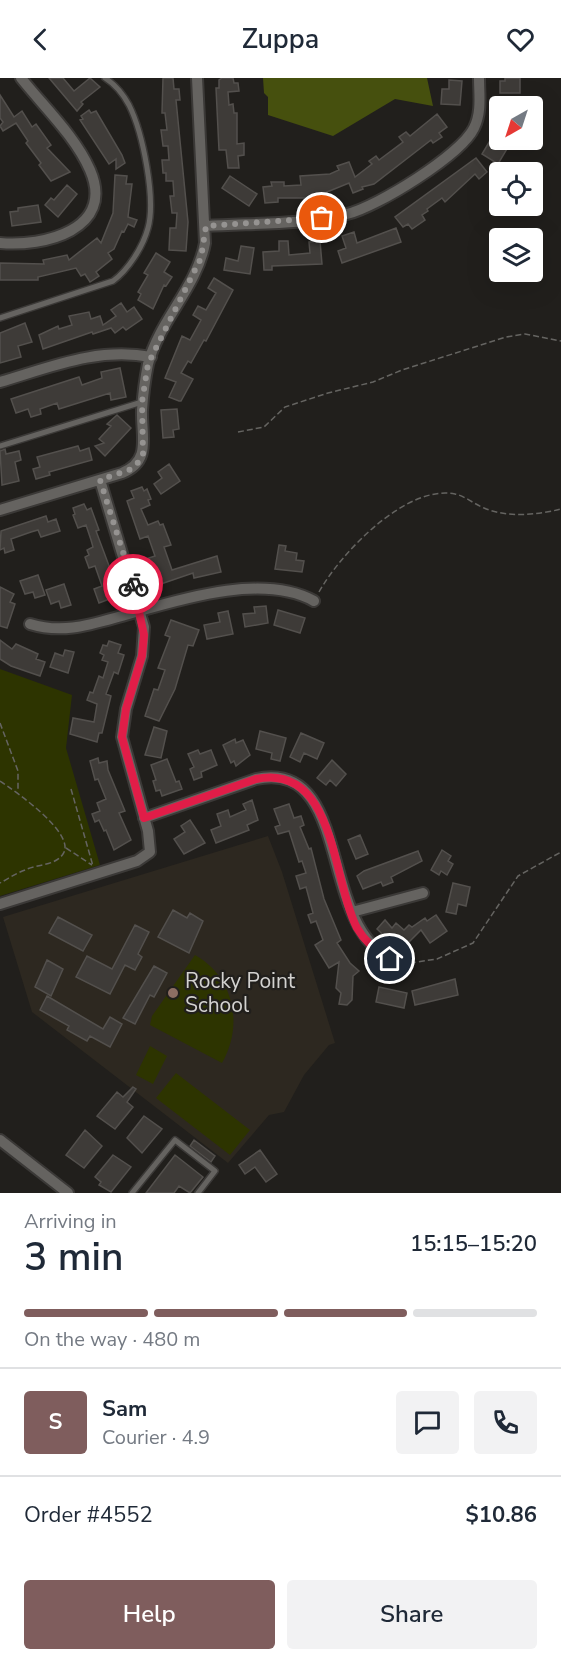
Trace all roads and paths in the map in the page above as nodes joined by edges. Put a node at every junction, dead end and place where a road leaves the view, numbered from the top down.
1 (21, 78) edge
2 (105, 78) edge
3 (197, 78) edge
4 (479, 78) edge
5 (206, 226) junction
6 (0, 243) edge
7 (0, 318) edge
8 (561, 341) edge
9 (151, 357) junction
10 (0, 382) edge
11 (142, 402) junction
12 (238, 432) dead end
13 (0, 446) edge
14 (100, 480) junction
15 (561, 509) edge
16 (0, 510) edge
17 (314, 601) joint
18 (141, 610) junction
19 (30, 624) dead end
20 (0, 723) edge
21 (0, 781) edge
22 (71, 789) dead end
23 (18, 793) junction
24 (144, 818) junction
25 (65, 848) junction
26 (561, 852) edge
27 (94, 870) junction
28 (0, 883) edge
29 (423, 893) dead end
30 (0, 904) edge
31 (352, 912) junction
32 (401, 962) joint
33 (0, 1140) edge
34 (68, 1193) edge
35 (132, 1193) edge
36 (198, 1193) edge

1 - 6 street
2 - 7 lane
3 - 5 street
4 - 5 street
5 - 9 street
8 - 12 path
9 - 10 street
9 - 11 street
11 - 13 lane
11 - 14 street
14 - 16 street
14 - 18 street
15 - 17 path
17 - 18 street
18 - 19 street
18 - 24 street
20 - 23 path
21 - 23 path
22 - 27 path
23 - 25 path
24 - 27 street
24 - 31 street
25 - 27 path
25 - 28 path
26 - 32 path
27 - 30 street
29 - 31 street
31 - 32 street
33 - 34 street
35 - 36 lane

